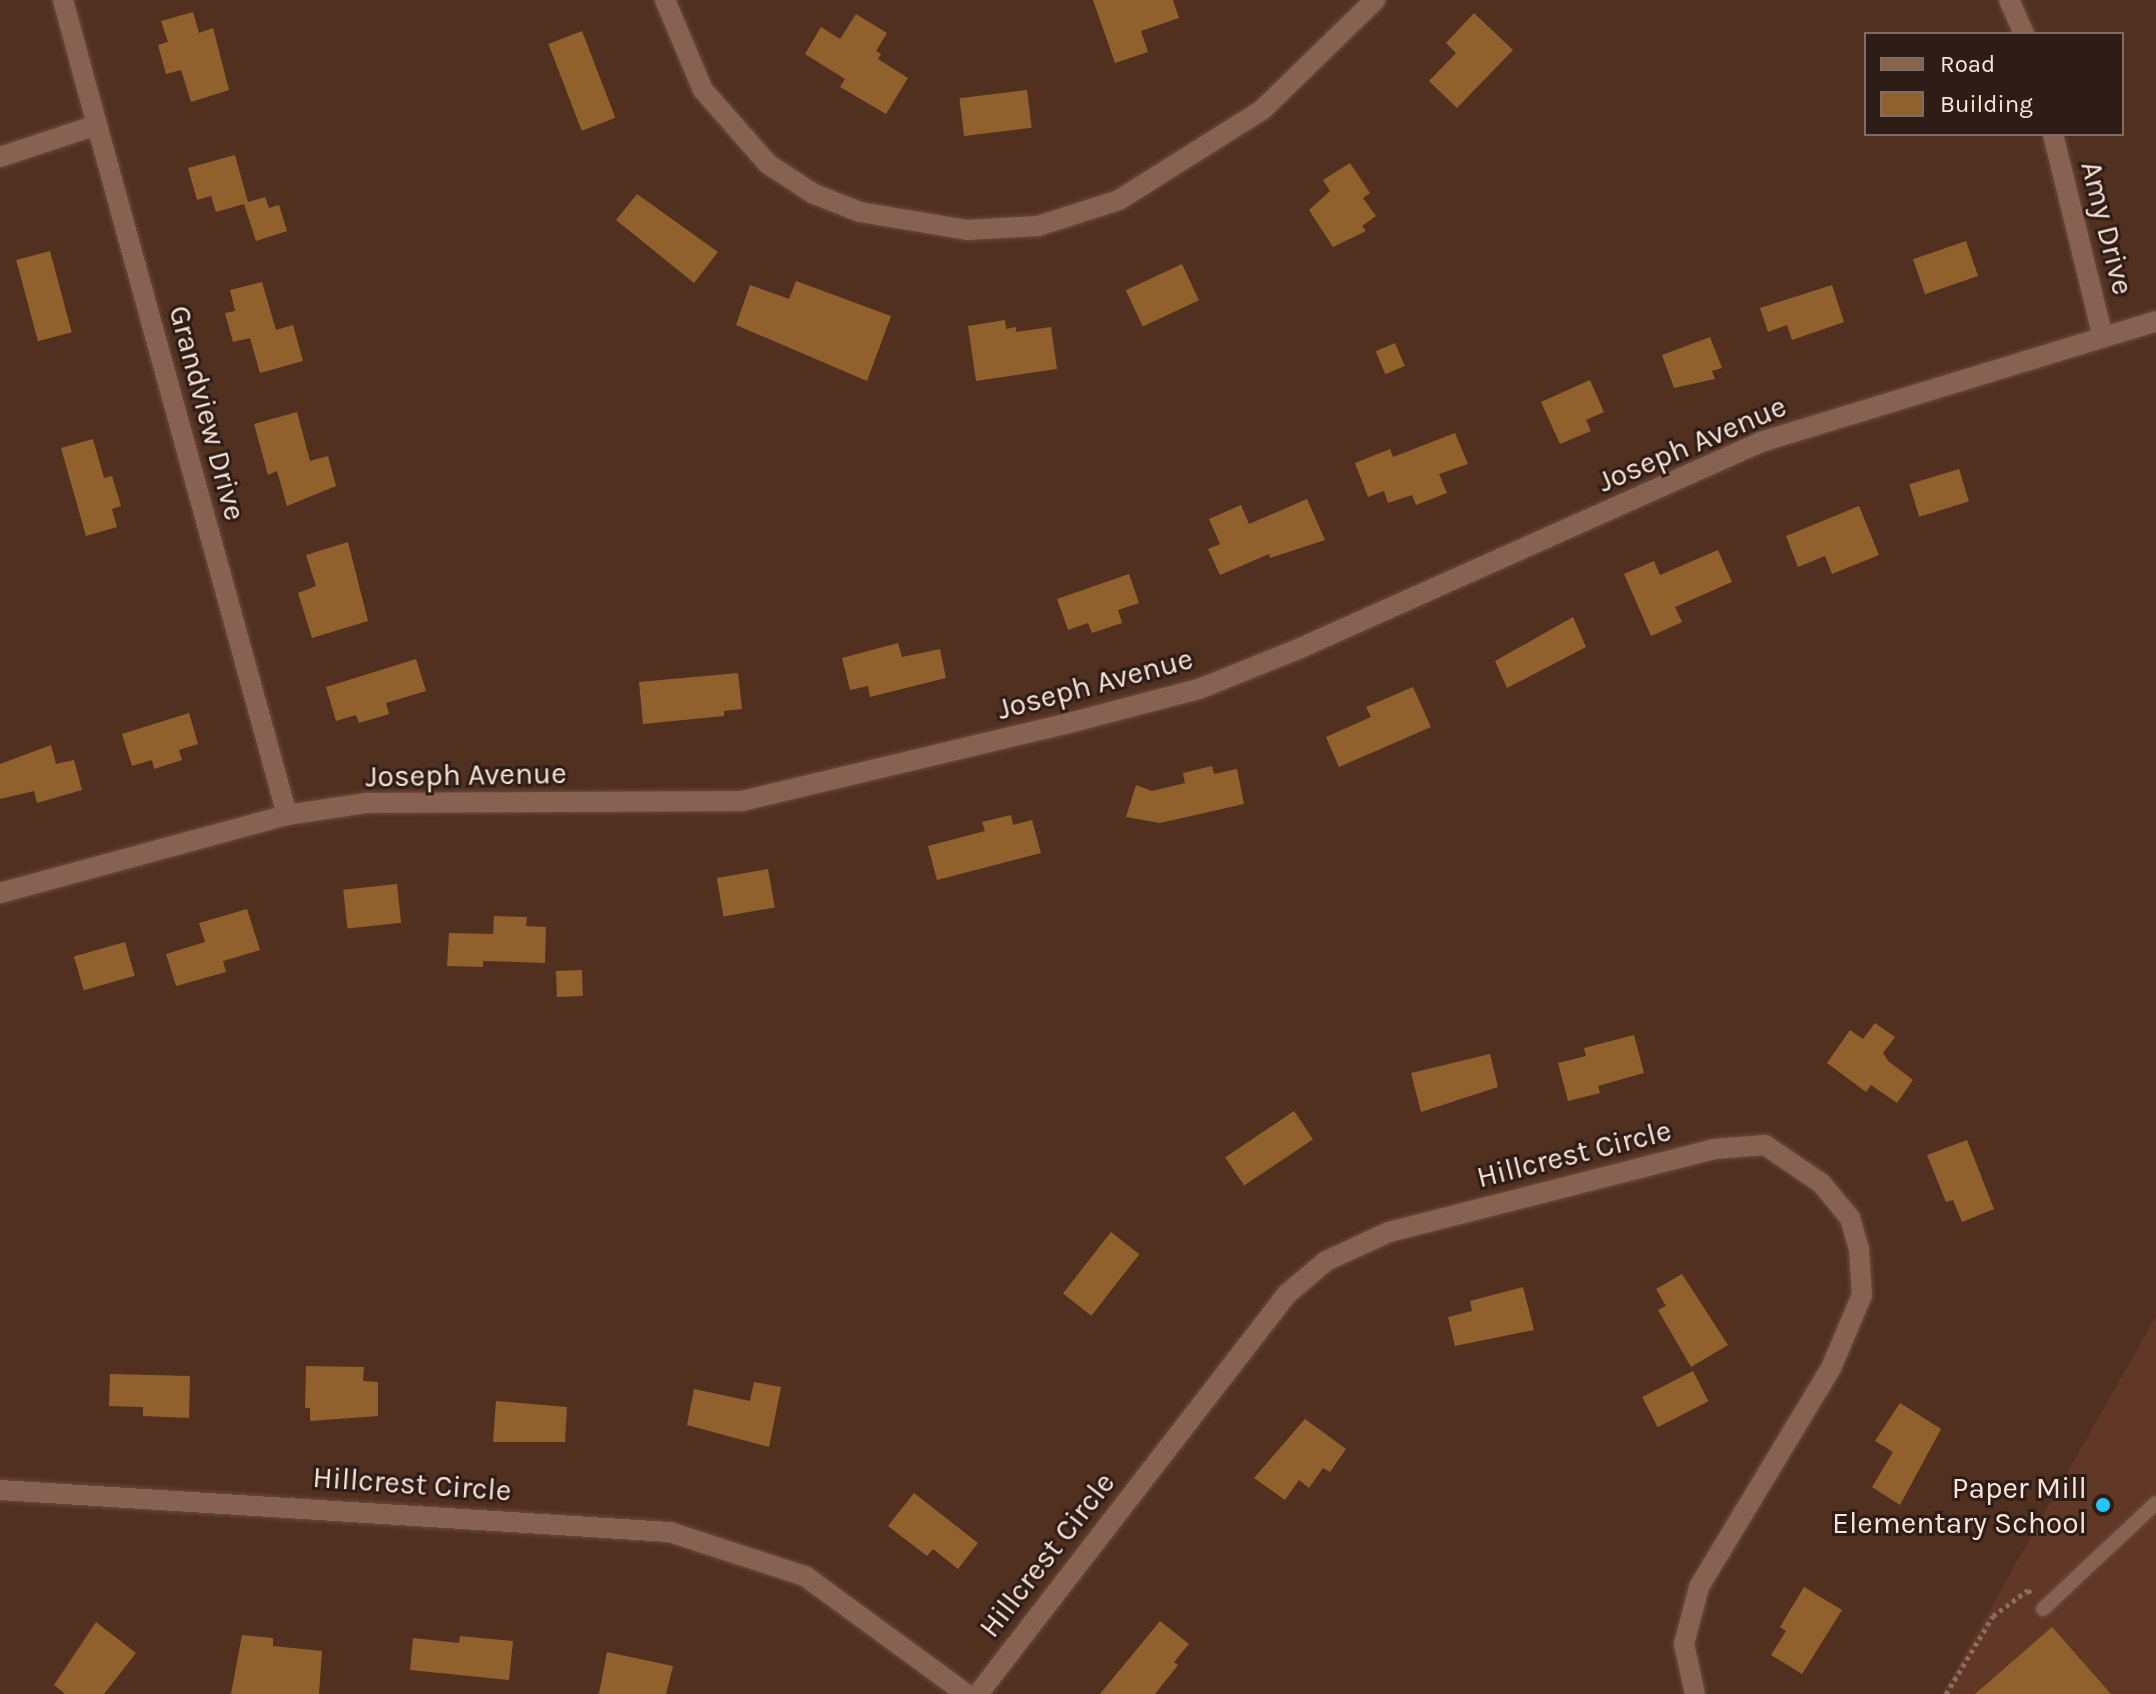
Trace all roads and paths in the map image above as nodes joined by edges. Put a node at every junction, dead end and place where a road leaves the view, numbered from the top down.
1 (63, 0) edge
2 (665, 0) edge
3 (1375, 0) edge
4 (2009, 0) edge
5 (2023, 32) edge
6 (97, 125) junction
7 (2053, 136) edge
8 (0, 157) edge
9 (2156, 321) edge
10 (2103, 337) junction
11 (287, 815) junction
12 (0, 893) edge
13 (0, 1490) edge
14 (2156, 1503) edge
15 (2043, 1609) joint
16 (966, 1694) edge
17 (978, 1694) edge
18 (1695, 1694) edge
19 (1946, 1694) edge

1 - 6 street, Grandview Drive
2 - 3 street
4 - 5 street
6 - 8 street
6 - 11 street, Grandview Drive
7 - 10 street, Amy Drive
9 - 10 street, Joseph Avenue
10 - 11 street, Joseph Avenue
11 - 12 street, Joseph Avenue
13 - 16 street, Hillcrest Circle
14 - 15 lane
15 - 19 path
17 - 18 street, Hillcrest Circle

